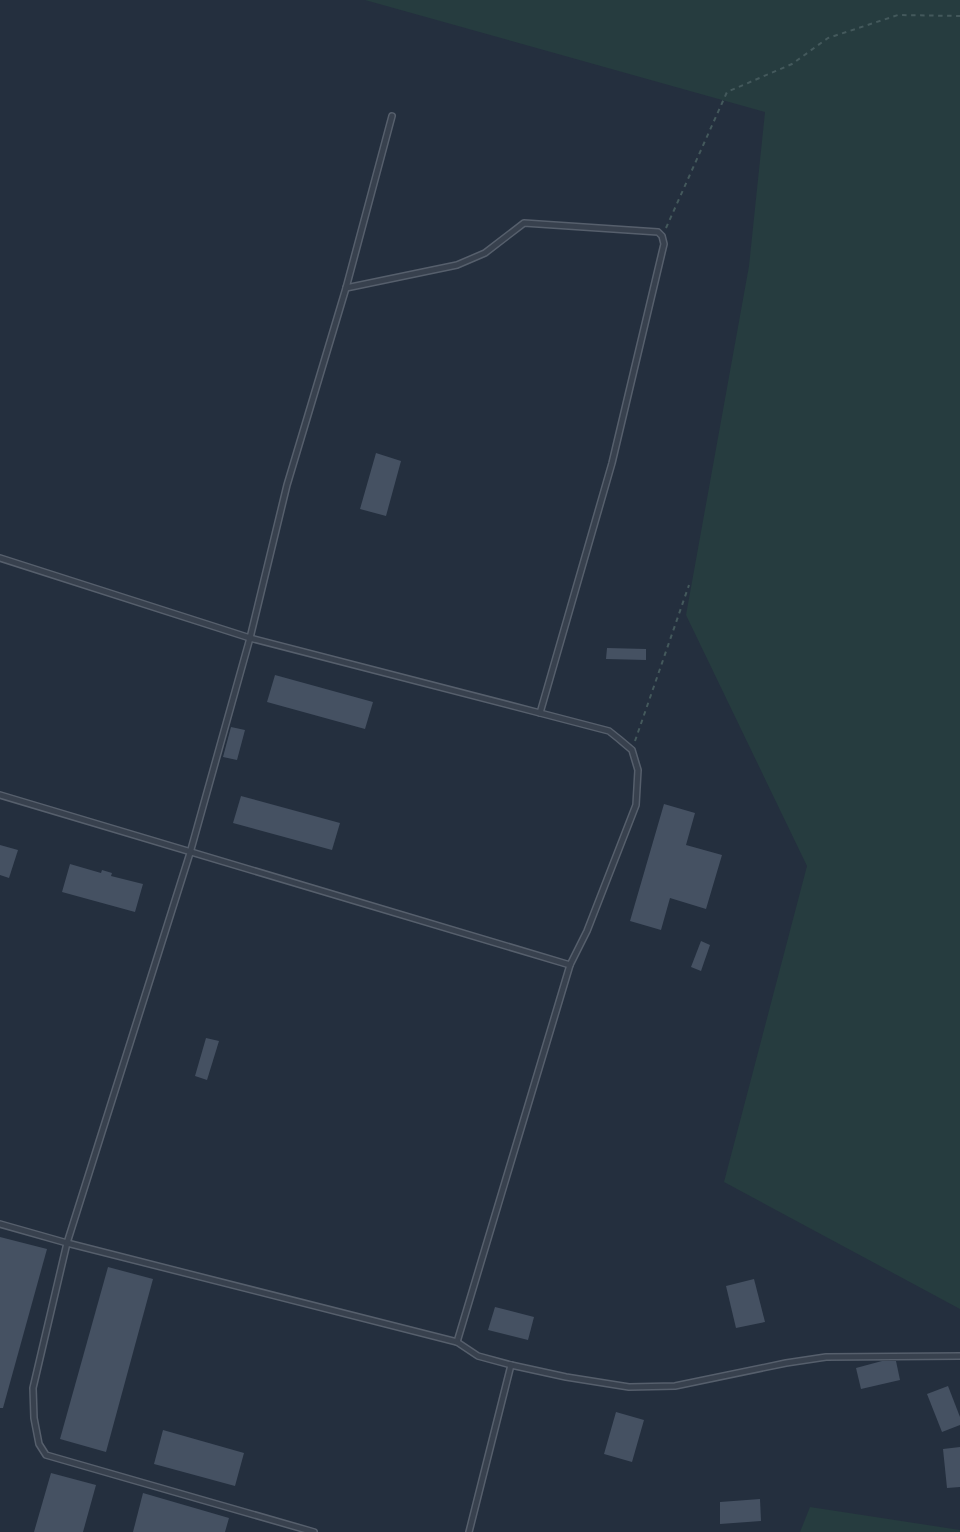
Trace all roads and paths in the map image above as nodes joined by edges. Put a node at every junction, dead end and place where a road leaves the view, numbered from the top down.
1 (960, 16) edge
2 (392, 116) dead end
3 (662, 236) junction
4 (346, 288) junction
5 (0, 558) edge
6 (689, 585) dead end
7 (250, 638) junction
8 (540, 712) junction
9 (632, 750) junction
10 (0, 795) edge
11 (190, 853) junction
12 (570, 966) junction
13 (0, 1224) edge
14 (67, 1243) junction
15 (457, 1342) junction
16 (960, 1356) edge
17 (511, 1365) junction
18 (314, 1532) edge
19 (469, 1532) edge

1 - 3 path
2 - 4 lane
3 - 4 lane
3 - 8 lane
4 - 7 lane
5 - 7 lane
6 - 9 path
7 - 8 lane
7 - 11 lane
8 - 9 lane
9 - 12 lane
10 - 11 lane
11 - 12 lane
11 - 14 lane
12 - 15 lane
13 - 14 lane
14 - 15 lane
14 - 18 lane
15 - 17 lane
16 - 17 lane
17 - 19 lane

